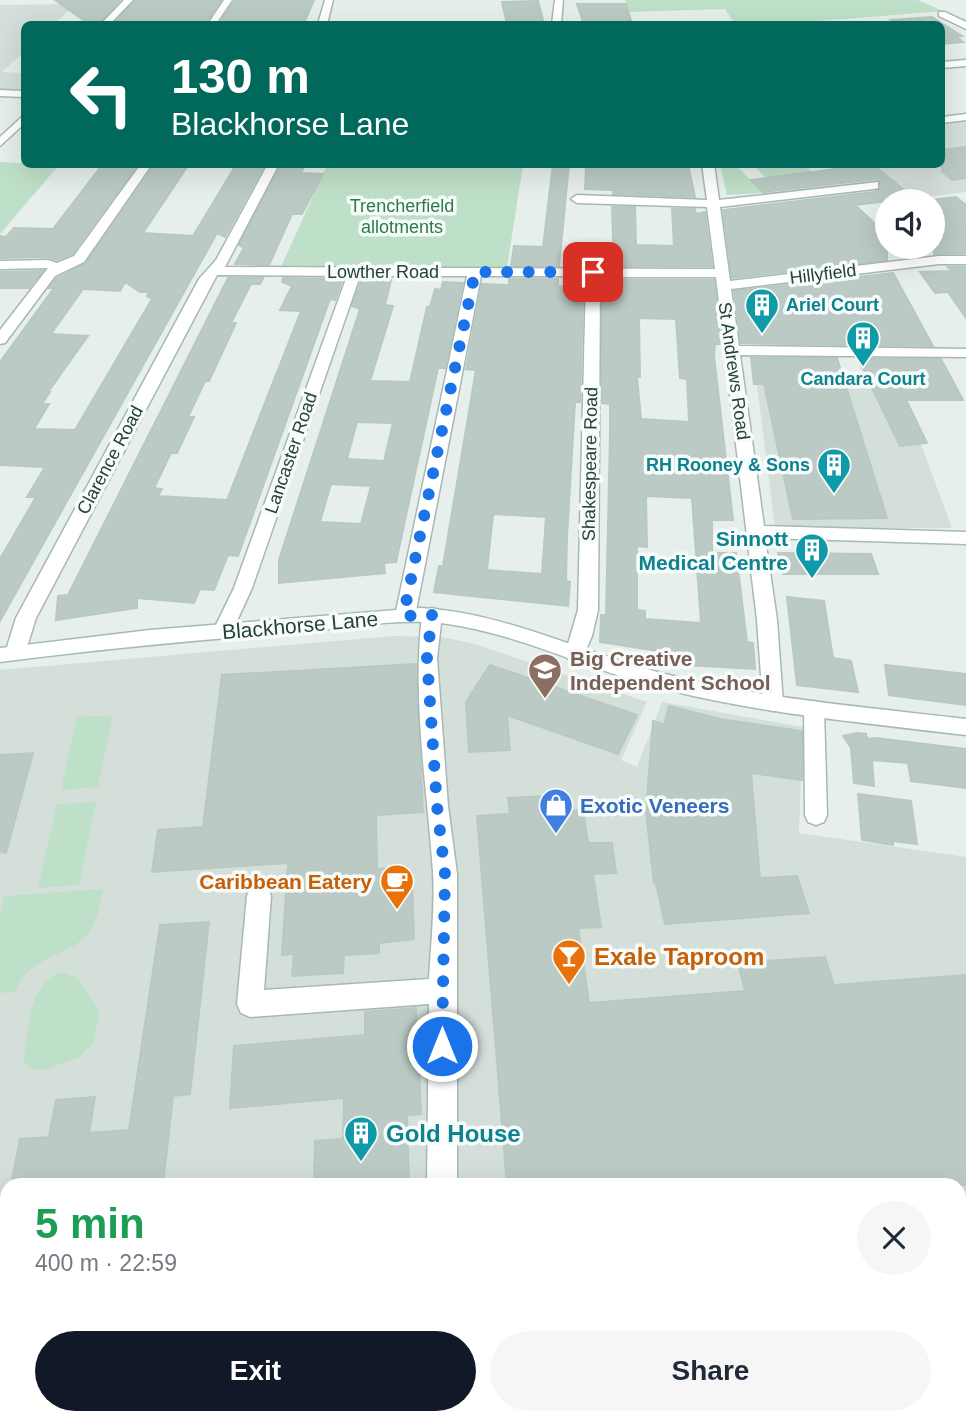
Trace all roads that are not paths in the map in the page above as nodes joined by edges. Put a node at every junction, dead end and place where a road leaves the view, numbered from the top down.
1 (129, 0) edge
2 (228, 0) edge
3 (329, 0) edge
4 (559, 0) edge
5 (942, 14) dead end
6 (108, 21) edge
7 (214, 21) edge
8 (323, 21) edge
9 (557, 21) edge
10 (966, 26) edge
11 (945, 27) edge
12 (966, 63) edge
13 (945, 65) edge
14 (0, 93) edge
15 (21, 94) edge
16 (966, 117) edge
17 (945, 120) edge
18 (21, 121) edge
19 (0, 143) edge
20 (144, 168) edge
21 (272, 168) edge
22 (708, 168) edge
23 (874, 184) dead end
24 (578, 199) dead end
25 (713, 204) junction
26 (966, 260) edge
27 (0, 265) edge
28 (58, 267) junction
29 (214, 271) junction
30 (355, 272) junction
31 (475, 272) junction
32 (593, 272) junction
33 (722, 279) junction
34 (0, 340) edge
35 (731, 350) junction
36 (966, 353) edge
37 (755, 532) junction
38 (966, 538) edge
39 (432, 615) junction
40 (405, 616) junction
41 (223, 631) junction
42 (8, 654) edge
43 (575, 654) junction
44 (773, 703) junction
45 (814, 709) junction
46 (966, 727) edge
47 (816, 815) dead end
48 (259, 896) dead end
49 (442, 991) junction
50 (442, 1178) edge

1 - 6 street
2 - 7 street
3 - 8 street
4 - 9 street
5 - 10 street
10 - 11 street
12 - 13 street
14 - 15 street
16 - 17 street
18 - 19 street
20 - 28 street
21 - 29 street, Clarence Road
22 - 25 street, St Andrews Road
23 - 25 street
24 - 25 street
25 - 33 street, St Andrews Road
26 - 33 street, Hillyfield
27 - 28 street
28 - 34 street
29 - 30 street, Lowther Road
29 - 42 street, Clarence Road
30 - 31 street, Lowther Road
30 - 41 street, Lancaster Road
31 - 32 street, Lowther Road
31 - 40 street
32 - 33 street, Lowther Road
32 - 43 street, Shakespeare Road
33 - 35 street, St Andrews Road
35 - 36 street
35 - 37 street, St Andrews Road
37 - 38 street
37 - 44 street, St Andrews Road
39 - 40 street, Blackhorse Lane
39 - 43 street, Blackhorse Lane
39 - 49 street
40 - 41 street, Blackhorse Lane
41 - 42 street, Blackhorse Lane
43 - 44 street, Blackhorse Lane
44 - 45 street, Blackhorse Lane
45 - 46 street, Blackhorse Lane
45 - 47 street
48 - 49 street
49 - 50 street

